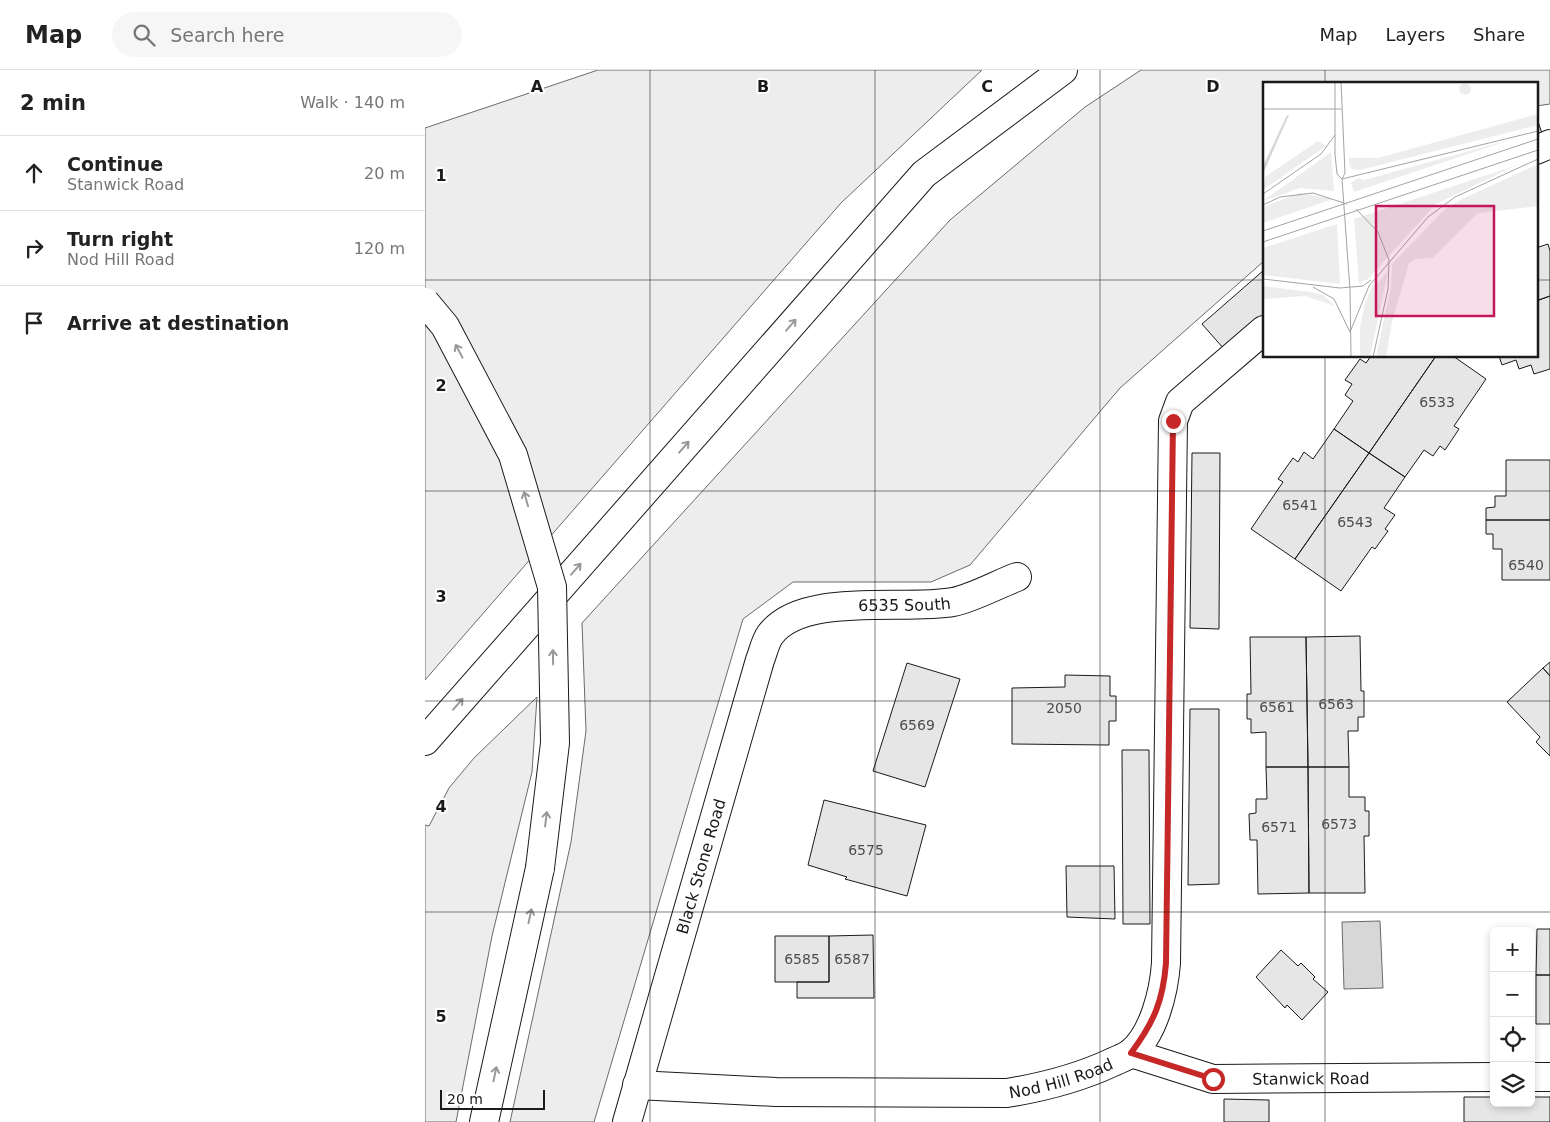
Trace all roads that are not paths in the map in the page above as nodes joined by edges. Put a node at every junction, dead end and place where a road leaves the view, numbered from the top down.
1 (1063, 70) edge
2 (1550, 144) edge
3 (1537, 150) edge
4 (425, 302) edge
5 (1263, 331) edge
6 (1017, 577) dead end
7 (789, 619) joint
8 (425, 741) edge
9 (1131, 1053) junction
10 (1490, 1077) edge
11 (1535, 1077) edge
12 (1550, 1077) edge
13 (637, 1085) junction
14 (484, 1122) edge
15 (627, 1122) edge

8 -> 1 main road
2 - 3 main road
14 -> 4 main road, bridge
5 - 9 main road, Nod Hill Road
6 - 7 main road, 6535 South
7 - 13 main road, Black Stone Road
9 - 10 main road, Stanwick Road
9 - 13 main road, Nod Hill Road
11 - 12 main road
13 - 15 main road, Black Stone Road

